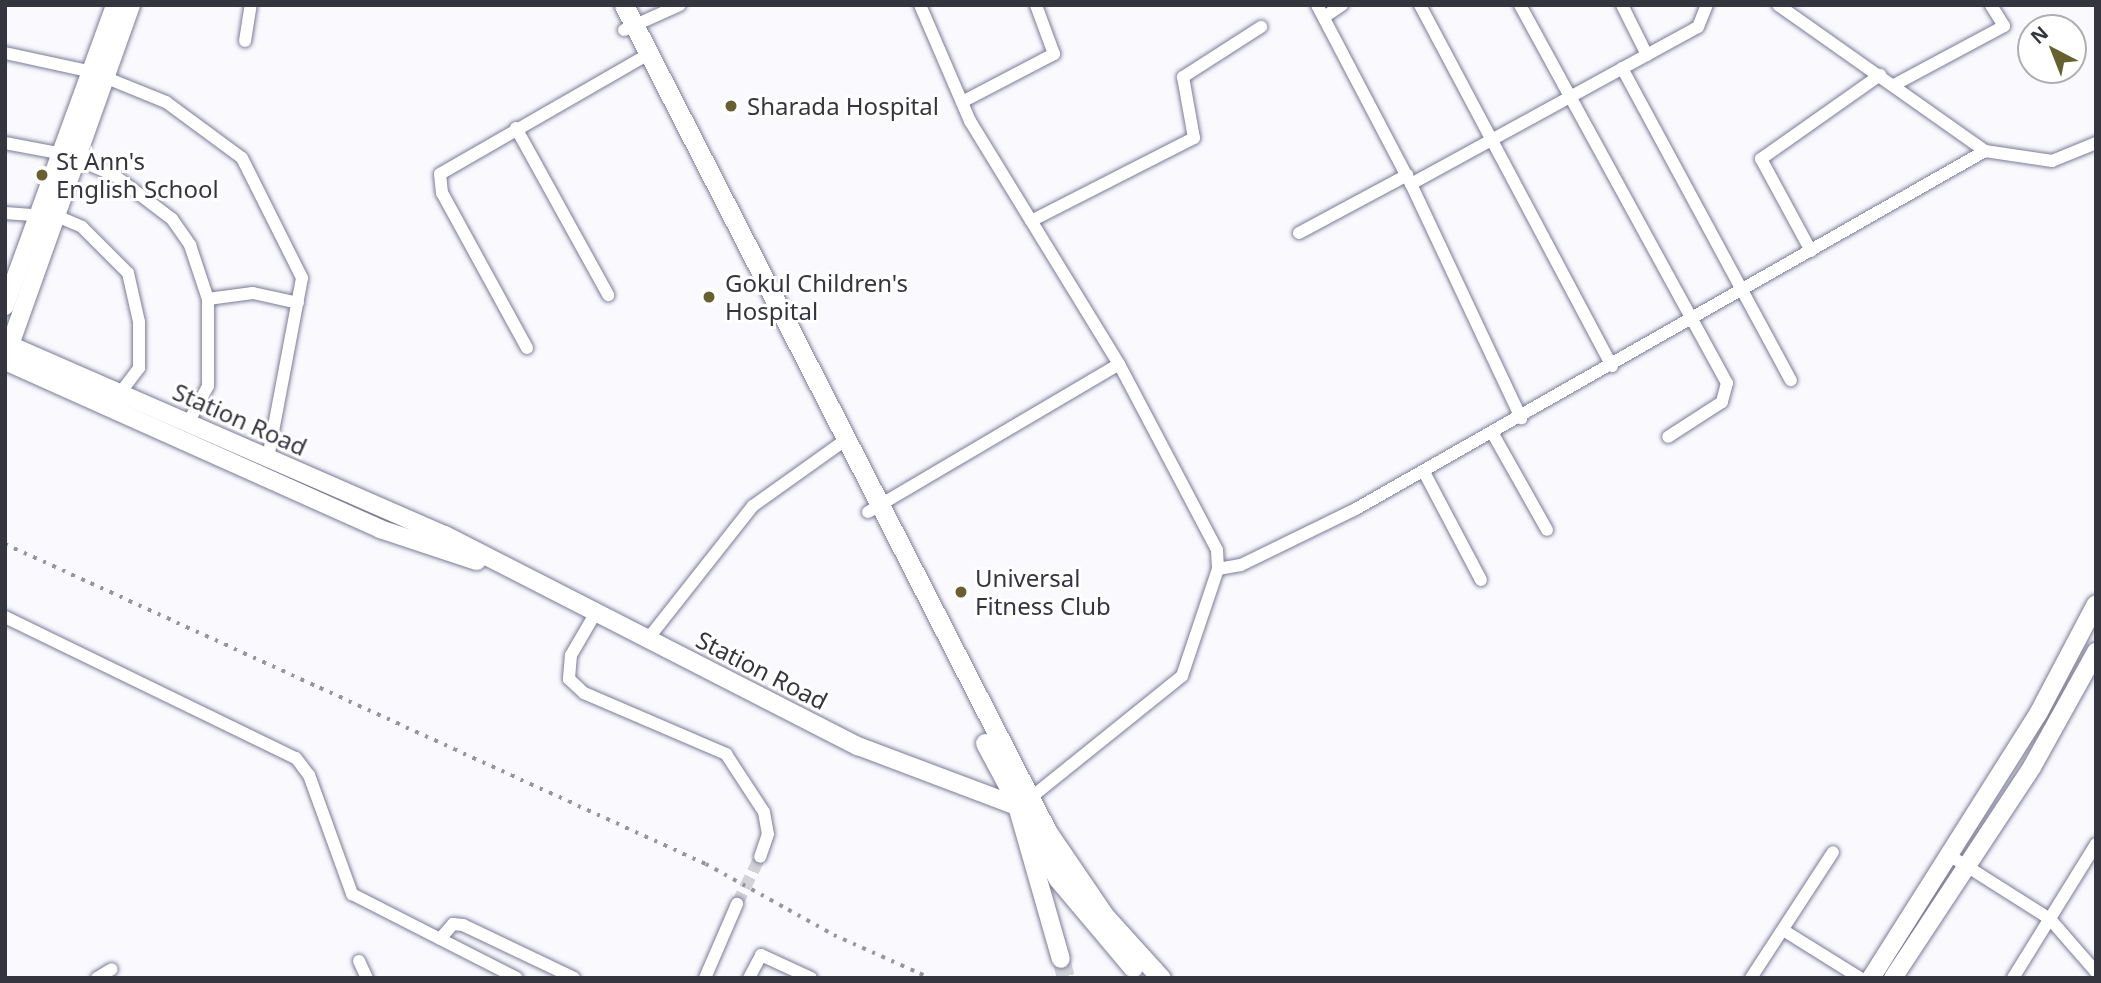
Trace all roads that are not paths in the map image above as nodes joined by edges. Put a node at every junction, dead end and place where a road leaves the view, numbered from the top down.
1 (115, 5) edge
2 (131, 5) edge
3 (251, 5) edge
4 (611, 5) edge
5 (624, 5) edge
6 (680, 5) edge
7 (920, 5) edge
8 (1036, 5) edge
9 (1317, 5) edge
10 (1342, 5) edge
11 (1420, 5) edge
12 (1520, 5) edge
13 (1622, 5) edge
14 (1707, 5) edge
15 (1778, 5) edge
16 (1991, 5) edge
17 (1324, 18) junction
18 (1261, 27) dead end
19 (629, 28) junction
20 (245, 41) dead end
21 (5, 54) edge
22 (1647, 55) junction
23 (644, 57) junction
24 (1622, 68) junction
25 (99, 75) junction
26 (1880, 75) junction
27 (1894, 85) junction
28 (1566, 99) junction
29 (962, 102) junction
30 (516, 128) junction
31 (1490, 141) junction
32 (5, 143) edge
33 (2095, 144) edge
34 (1985, 151) junction
35 (71, 157) junction
36 (1409, 180) junction
37 (5, 213) edge
38 (51, 217) junction
39 (1031, 221) junction
40 (1298, 233) dead end
41 (1811, 251) junction
42 (1745, 289) junction
43 (608, 295) dead end
44 (208, 299) junction
45 (298, 303) junction
46 (5, 306) edge
47 (1688, 322) junction
48 (527, 348) dead end
49 (7, 350) edge
50 (1119, 364) junction
51 (1612, 366) junction
52 (1791, 380) dead end
53 (120, 393) junction
54 (1521, 418) junction
55 (188, 423) junction
56 (1493, 434) junction
57 (1668, 437) dead end
58 (840, 443) junction
59 (268, 458) junction
60 (1424, 471) junction
61 (873, 509) junction
62 (1547, 530) dead end
63 (491, 563) junction
64 (1218, 569) junction
65 (1481, 580) dead end
66 (2096, 604) edge
67 (595, 614) junction
68 (5, 617) edge
69 (2090, 630) edge
70 (647, 640) junction
71 (2096, 652) edge
72 (1023, 802) junction
73 (2096, 844) edge
74 (1833, 852) dead end
75 (1948, 855) junction
76 (760, 857) tunnel mouth
77 (1967, 866) junction
78 (737, 904) tunnel mouth
79 (2050, 919) junction
80 (1783, 930) junction
81 (440, 939) junction
82 (1061, 959) tunnel mouth
83 (359, 961) dead end
84 (112, 969) dead end
85 (2096, 972) edge
86 (2015, 977) edge
87 (97, 978) edge
88 (367, 978) edge
89 (517, 978) edge
90 (575, 978) edge
91 (705, 978) edge
92 (749, 978) edge
93 (811, 978) edge
94 (1144, 978) edge
95 (1161, 978) edge
96 (1751, 978) edge
97 (1860, 978) edge
98 (1871, 978) edge
99 (1894, 978) edge

1 - 25 main road
2 - 25 main road
3 - 20 street
4 - 19 main road
5 - 19 main road
6 - 19 street
7 - 29 street
8 - 29 street
9 - 17 street
10 - 17 street
11 - 31 street
12 - 28 street
13 - 22 street
14 - 22 street
15 - 26 street
16 - 27 street
17 - 36 street
18 - 39 street
19 - 23 main road
21 - 25 street
22 - 24 street
23 - 30 street
23 - 58 main road
24 - 28 street
24 - 42 street
25 - 35 main road
25 - 45 street
26 - 27 street
26 - 41 street
27 - 34 street
28 - 31 street
28 - 47 street
29 - 39 street
30 - 43 street
30 - 48 street
31 - 36 street
31 - 51 street
32 - 35 street
33 - 34 street
34 - 41 street
35 - 38 main road
35 - 44 street
36 - 40 street
36 - 54 street
37 - 38 street
38 - 46 main road
38 - 49 main road
38 - 53 street
39 - 50 street
41 - 42 street
42 - 47 street
42 - 52 street
44 - 45 street
44 - 55 street
45 - 59 street
47 - 51 street
47 - 57 street
49 - 53 main road, Station Road
49 - 63 main road, Station Road
50 - 61 street
50 - 64 street
51 - 54 street
53 - 55 main road, Station Road
54 - 56 street
55 - 59 main road, Station Road
56 - 60 street
56 - 62 street
58 - 61 main road
58 - 70 street
59 - 63 main road, Station Road
60 - 64 street
60 - 65 street
61 - 72 main road
63 - 67 main road, Station Road
64 - 72 street
66 - 69 main road
67 - 70 main road, Station Road
67 - 76 street
68 - 81 street
69 - 75 main road
70 - 72 main road, Station Road
71 - 77 main road
72 - 82 main road
72 - 94 main road
72 - 95 main road
73 - 79 street
74 - 80 street
75 - 77 street
75 - 98 main road
77 - 79 street
77 - 99 main road
78 - 91 street
79 - 85 street
79 - 86 street
80 - 96 street
80 - 97 street
81 - 89 street
81 - 90 street
83 - 88 street
84 - 87 street
92 - 93 street

